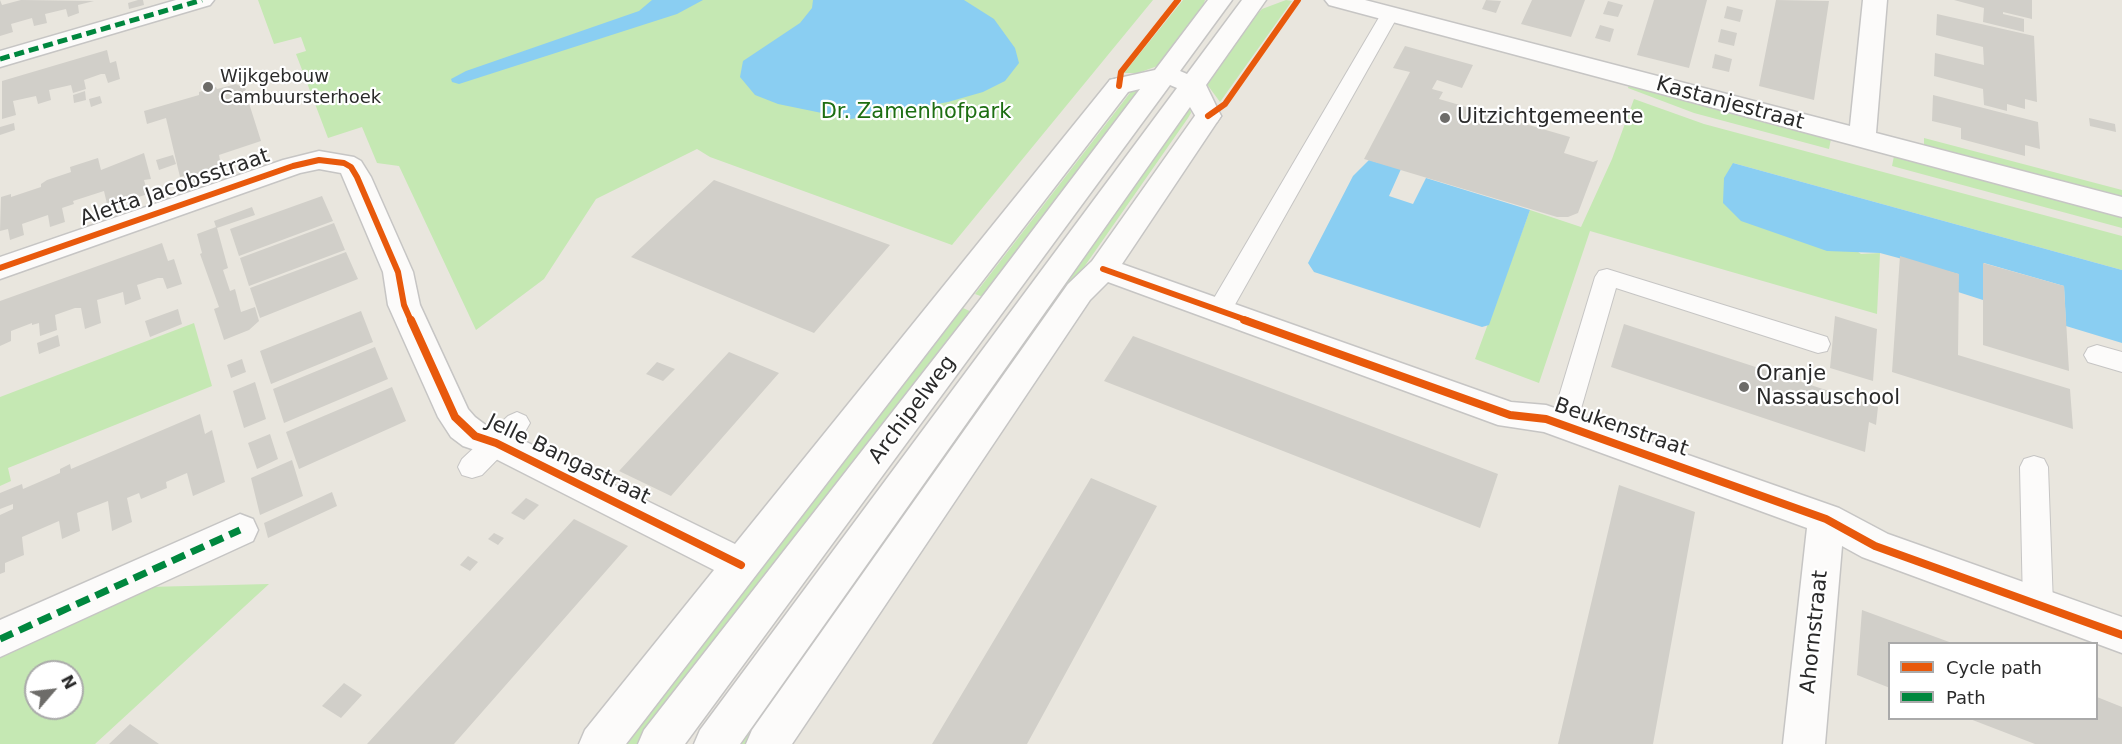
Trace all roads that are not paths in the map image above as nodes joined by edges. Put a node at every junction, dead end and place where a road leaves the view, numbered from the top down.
1 (202, 0) edge
2 (1220, 0) edge
3 (1254, 0) edge
4 (1337, 0) edge
5 (1875, 0) edge
6 (1390, 14) junction
7 (0, 59) edge
8 (1179, 79) junction
9 (1862, 139) junction
10 (357, 177) joint
11 (2122, 207) edge
12 (0, 268) edge
13 (1103, 269) junction
14 (1220, 311) junction
15 (1818, 344) dead end
16 (2097, 355) dead end
17 (2122, 362) edge
18 (1563, 426) junction
19 (507, 433) junction
20 (472, 467) dead end
21 (2034, 467) dead end
22 (1826, 519) junction
23 (240, 530) dead end
24 (741, 565) junction
25 (2038, 605) junction
26 (2122, 635) edge
27 (0, 639) edge
28 (600, 744) edge
29 (659, 744) edge
30 (715, 744) edge
31 (767, 744) edge
32 (1804, 744) edge

1 - 7 street
2 - 8 street, Archipelweg
3 - 8 street, Archipelweg
4 - 6 street, Kastanjestraat
5 - 9 street
6 - 9 street, Kastanjestraat
6 - 14 lane
8 - 13 street
8 - 24 street, Archipelweg
8 - 29 street, Archipelweg
8 - 30 street, Archipelweg
9 - 11 street, Kastanjestraat
10 - 12 street, Aletta Jacobsstraat
10 - 19 street, Jelle Bangastraat
13 - 14 street, Beukenstraat
13 - 31 street
14 - 18 street, Beukenstraat
15 - 18 lane
16 - 17 lane
18 - 22 street, Beukenstraat
19 - 20 lane
19 - 24 street, Jelle Bangastraat
21 - 25 lane
22 - 25 street, Beukenstraat
22 - 32 street, Ahornstraat
23 - 27 street
24 - 28 street, Archipelweg
25 - 26 street, Beukenstraat

